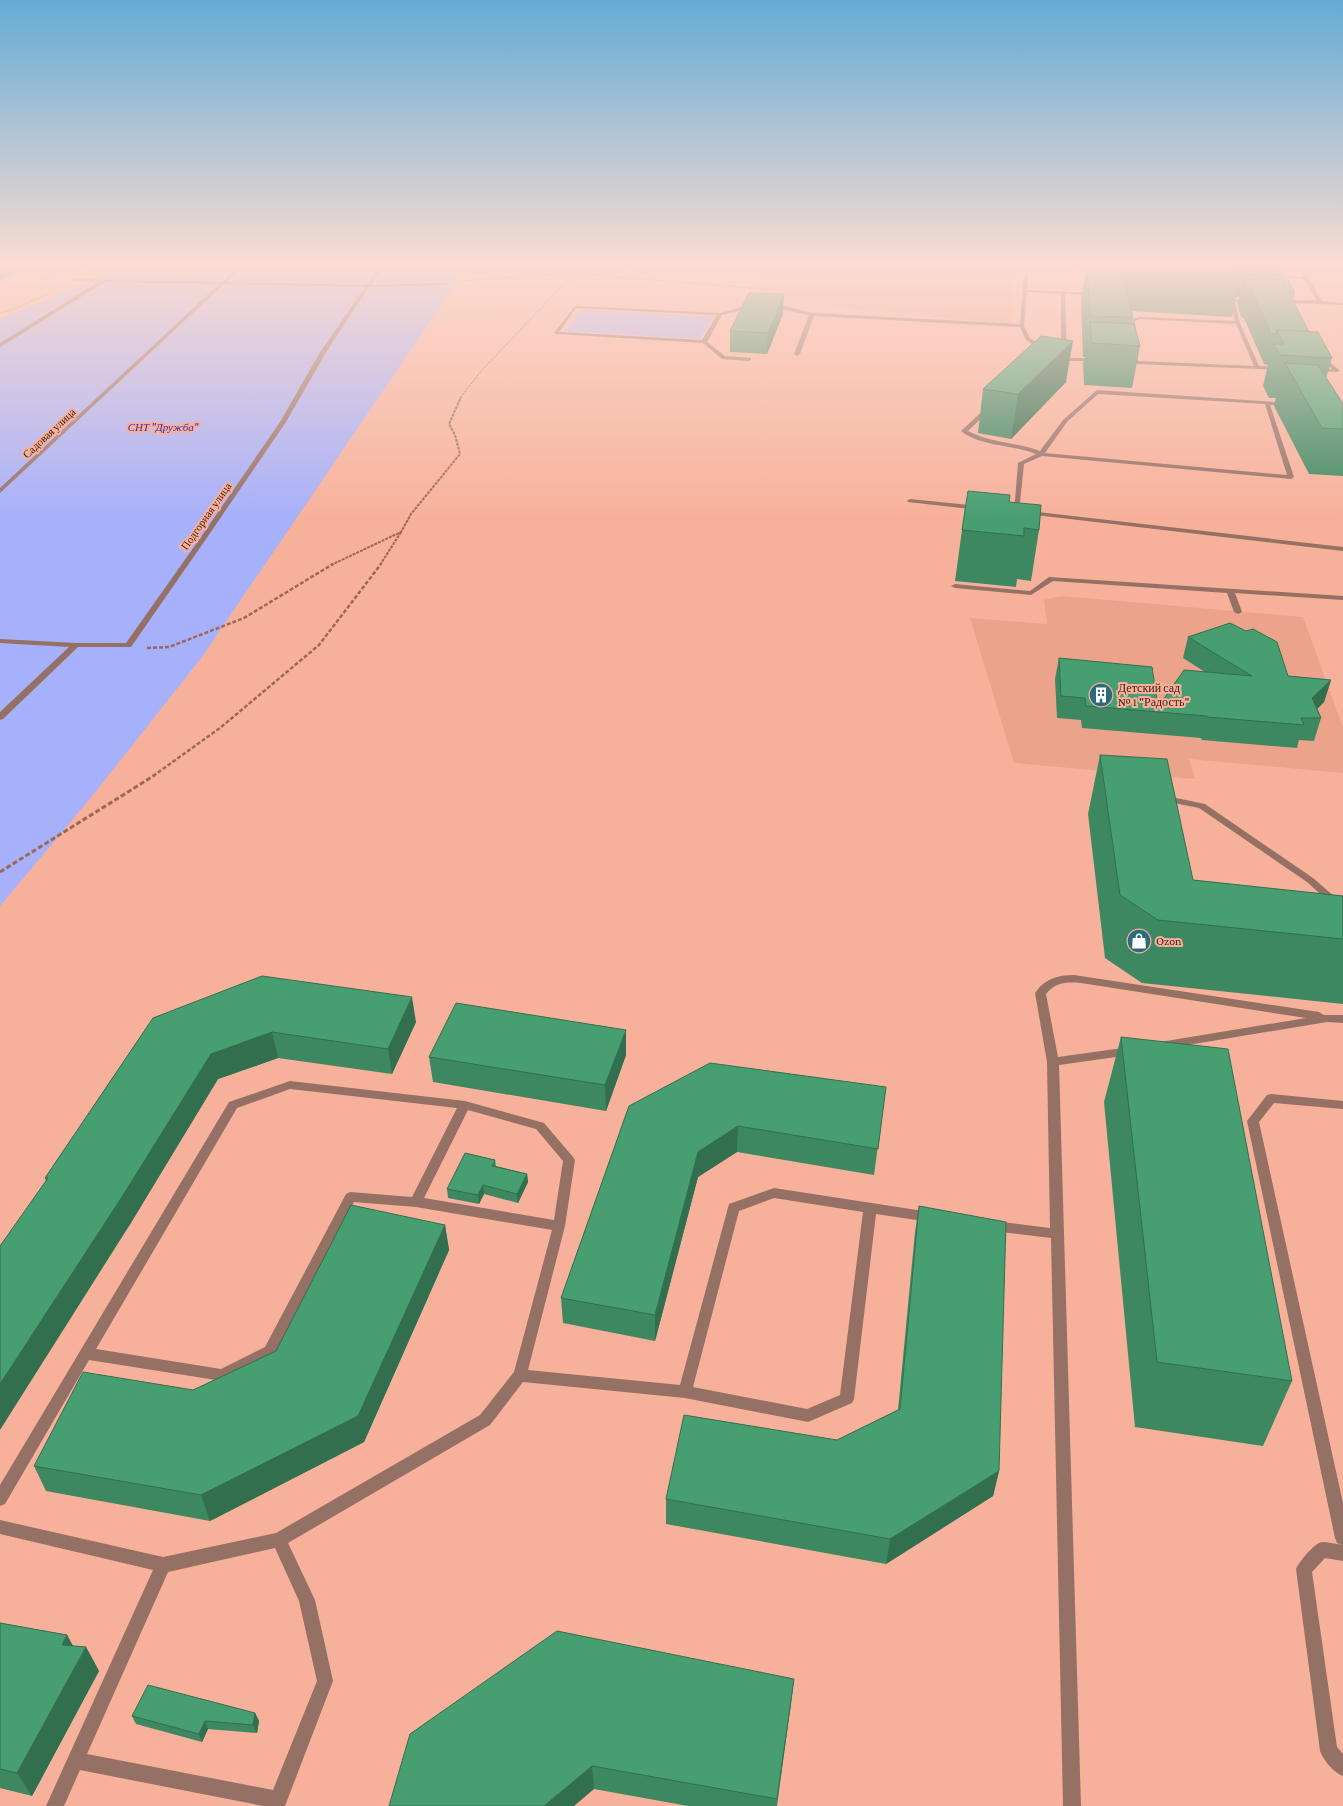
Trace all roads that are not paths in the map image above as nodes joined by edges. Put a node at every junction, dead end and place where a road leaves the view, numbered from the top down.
1 (153, 349) edge
2 (325, 349) edge
3 (713, 349) edge
4 (799, 349) edge
5 (1043, 349) edge
6 (1064, 349) edge
7 (1134, 349) edge
8 (1249, 349) edge
9 (797, 354) dead end
10 (1319, 355) edge
11 (1040, 357) edge
12 (748, 359) edge
13 (1099, 360) edge
14 (1126, 362) edge
15 (1135, 362) junction
16 (1257, 368) junction
17 (1287, 369) edge
18 (1307, 370) edge
19 (1340, 371) edge
20 (1343, 378) edge
21 (998, 399) edge
22 (1267, 403) junction
23 (1295, 404) edge
24 (1041, 454) junction
25 (0, 491) edge
26 (910, 501) dead end
27 (987, 509) edge
28 (1007, 511) edge
29 (1016, 512) junction
30 (1343, 549) edge
31 (955, 586) dead end
32 (1230, 590) junction
33 (1343, 598) edge
34 (1238, 612) dead end
35 (0, 641) edge
36 (76, 645) junction
37 (0, 717) edge
38 (1156, 797) edge
39 (1343, 909) edge
40 (1328, 1018) junction
41 (1343, 1019) edge
42 (1053, 1062) junction
43 (466, 1105) junction
44 (1343, 1105) edge
45 (416, 1202) junction
46 (870, 1208) junction
47 (939, 1218) edge
48 (978, 1224) edge
49 (559, 1226) junction
50 (1056, 1234) junction
51 (87, 1354) junction
52 (520, 1375) junction
53 (685, 1392) junction
54 (0, 1499) edge
55 (0, 1527) edge
56 (1343, 1538) edge
57 (279, 1540) junction
58 (1343, 1553) edge
59 (163, 1565) junction
60 (77, 1761) junction
61 (1343, 1766) edge
62 (277, 1803) edge
63 (55, 1806) edge
64 (1072, 1806) edge

1 - 25 street, Садовая улица
2 - 36 street, Подгорная улица
3 - 12 street
4 - 9 street
5 - 11 street
6 - 13 street
7 - 15 street
8 - 16 street
10 - 19 street
14 - 15 street
15 - 16 street
16 - 17 street
18 - 19 street
19 - 20 street
21 - 24 street
22 - 23 street
22 - 24 street
22 - 24 street
24 - 29 street
26 - 27 street
28 - 29 street
29 - 30 street
31 - 32 street
32 - 33 street
32 - 34 street
35 - 36 street
36 - 37 street
38 - 39 street
40 - 41 street
40 - 42 street
40 - 42 street
42 - 50 street
43 - 45 street
43 - 49 street
43 - 51 street
44 - 56 street
45 - 49 street
45 - 51 street
46 - 47 street
46 - 53 street
46 - 53 street
48 - 50 street
49 - 52 street
50 - 64 street
51 - 54 street
52 - 53 street
52 - 57 street
55 - 59 street
57 - 59 street
57 - 62 street
58 - 61 street
59 - 60 street
60 - 62 street
60 - 63 street

